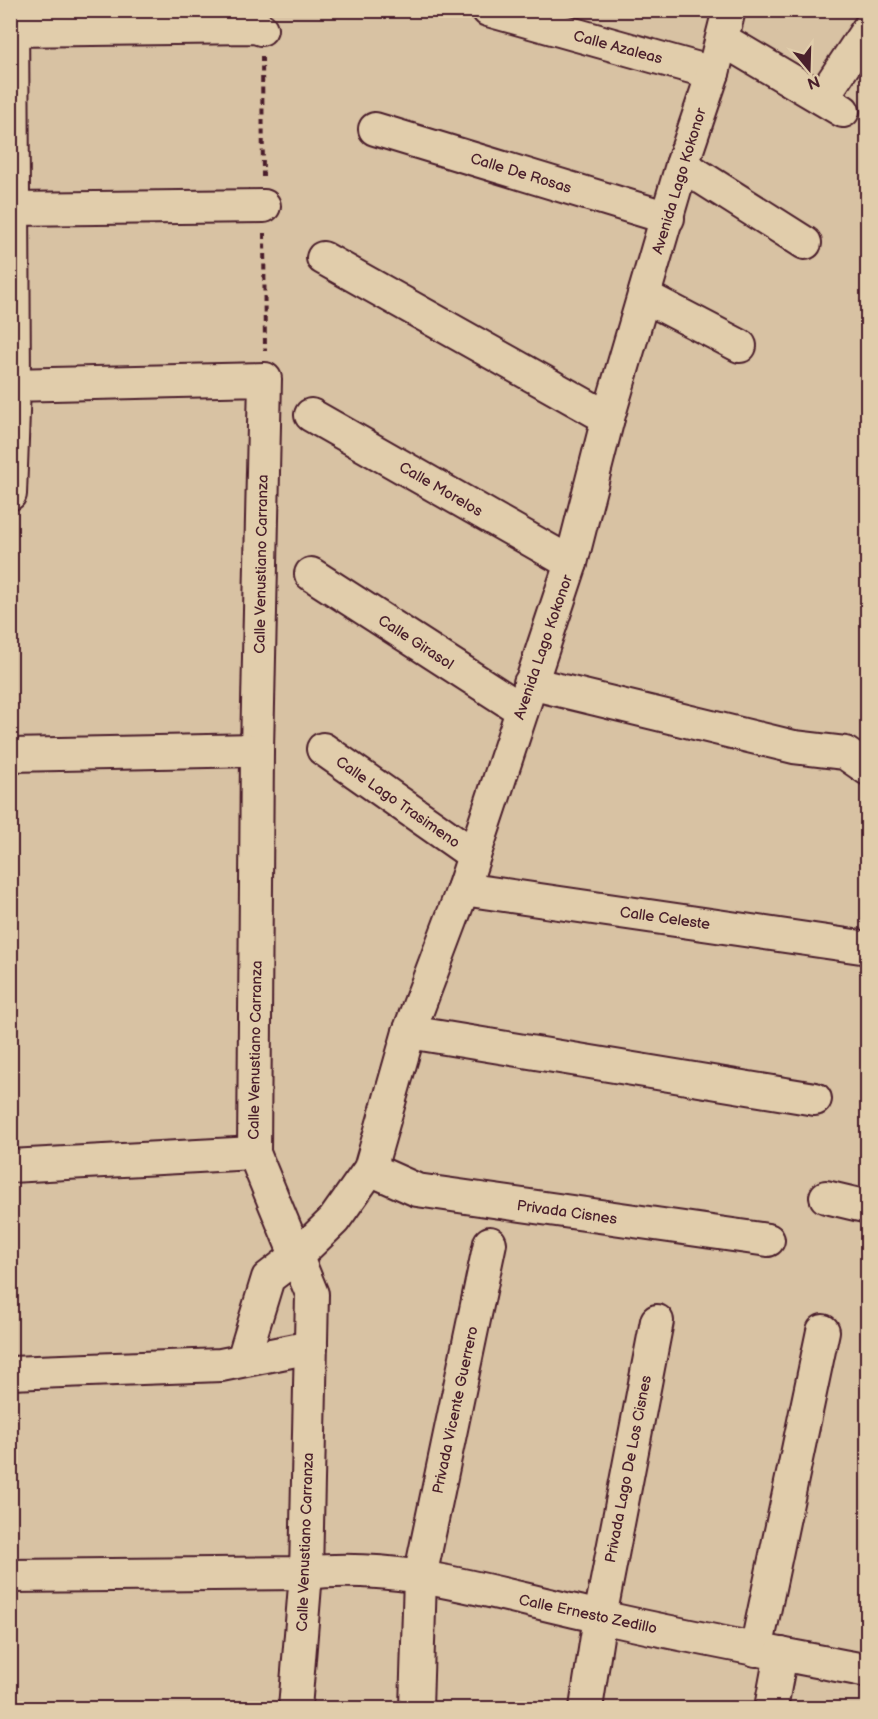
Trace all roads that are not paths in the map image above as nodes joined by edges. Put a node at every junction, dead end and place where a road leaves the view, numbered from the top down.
1 (12, 10) edge
2 (488, 10) edge
3 (726, 25) edge
4 (261, 29) dead end
5 (867, 29) edge
6 (11, 30) edge
7 (713, 73) junction
8 (375, 129) dead end
9 (682, 165) junction
10 (264, 206) dead end
11 (12, 209) junction
12 (668, 218) junction
13 (805, 243) dead end
14 (323, 258) dead end
15 (644, 296) junction
16 (740, 346) dead end
17 (12, 385) edge
18 (310, 415) dead end
19 (608, 418) junction
20 (10, 494) edge
21 (571, 563) junction
22 (311, 574) dead end
23 (526, 697) junction
24 (323, 749) dead end
25 (257, 750) junction
26 (10, 755) edge
27 (867, 769) edge
28 (474, 855) junction
29 (463, 889) junction
30 (867, 948) edge
31 (409, 1032) junction
32 (815, 1099) dead end
33 (254, 1153) junction
34 (10, 1166) edge
35 (370, 1169) junction
36 (826, 1197) dead end
37 (867, 1207) edge
38 (768, 1240) dead end
39 (490, 1243) dead end
40 (298, 1255) junction
41 (657, 1321) dead end
42 (823, 1331) dead end
43 (311, 1347) junction
44 (243, 1360) junction
45 (10, 1372) edge
46 (306, 1573) junction
47 (10, 1576) edge
48 (420, 1577) junction
49 (600, 1617) junction
50 (769, 1652) junction
51 (867, 1671) edge
52 (295, 1708) edge
53 (416, 1708) edge
54 (586, 1708) edge
55 (771, 1708) edge

1 - 6 street
2 - 7 street, Calle Azaleas
3 - 5 street
3 - 7 street, Avenida Lago Kokonor
4 - 6 street
6 - 11 street
7 - 9 street, Avenida Lago Kokonor
8 - 12 street, Calle De Rosas
9 - 12 street, Avenida Lago Kokonor
9 - 13 street
10 - 11 street
11 - 17 street
12 - 15 street, Avenida Lago Kokonor
14 - 19 street
15 - 16 street
15 - 19 street, Avenida Lago Kokonor
17 - 20 street
17 - 25 street, Calle Venustiano Carranza
18 - 21 street, Calle Morelos
19 - 21 street, Avenida Lago Kokonor
21 - 23 street, Avenida Lago Kokonor
22 - 23 street, Calle Girasol
23 - 27 street, Calle Girasol
23 - 28 street, Avenida Lago Kokonor
24 - 28 street, Calle Lago Trasimeno
25 - 26 street
25 - 33 street, Calle Venustiano Carranza
28 - 29 street, Avenida Lago Kokonor
29 - 30 street, Calle Celeste
29 - 31 street, Avenida Lago Kokonor
31 - 32 street
31 - 35 street, Avenida Lago Kokonor
33 - 34 street
33 - 40 street, Calle Venustiano Carranza
35 - 38 street, Privada Cisnes
35 - 40 street, Avenida Lago Kokonor
36 - 37 street
39 - 48 street, Privada Vicente Guerrero
40 - 43 street, Calle Venustiano Carranza
40 - 44 street, Avenida Lago Kokonor
41 - 49 street, Privada Lago De Los Cisnes
42 - 50 street
43 - 44 street
43 - 46 street, Calle Venustiano Carranza
44 - 45 street
46 - 47 street, Calle Ernesto Zedillo
46 - 48 street, Calle Ernesto Zedillo
46 - 52 street, Calle Venustiano Carranza
48 - 49 street, Calle Ernesto Zedillo
48 - 53 street, Privada Vicente Guerrero
49 - 50 street, Calle Ernesto Zedillo
49 - 54 street, Privada Lago De Los Cisnes
50 - 51 street, Calle Ernesto Zedillo
50 - 55 street

